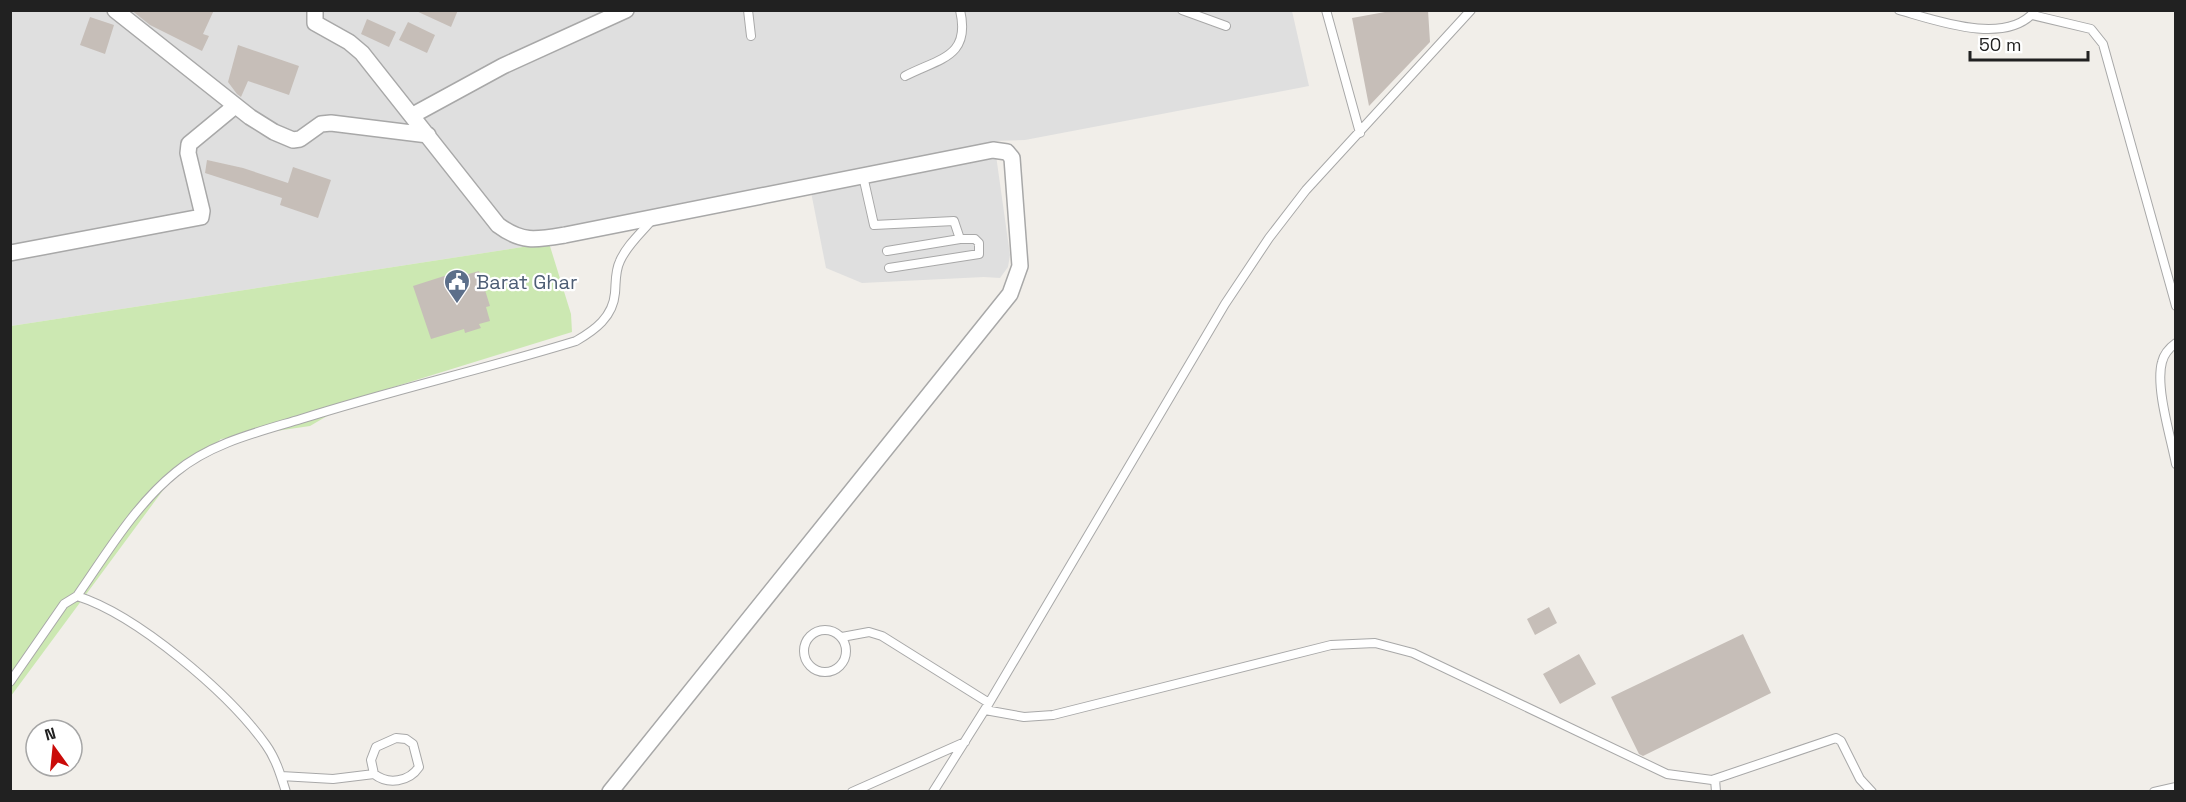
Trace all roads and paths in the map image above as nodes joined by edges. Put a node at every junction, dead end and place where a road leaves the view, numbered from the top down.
1 (115, 10) edge
2 (315, 10) edge
3 (626, 10) edge
4 (748, 10) edge
5 (960, 10) edge
6 (1182, 10) edge
7 (1326, 10) edge
8 (1471, 10) edge
9 (1899, 10) edge
10 (2033, 13) edge
11 (1226, 26) dead end
12 (751, 36) dead end
13 (905, 76) dead end
14 (235, 106) junction
15 (413, 116) junction
16 (1360, 133) junction
17 (428, 135) junction
18 (863, 176) junction
19 (656, 216) junction
20 (960, 239) junction
21 (887, 251) dead end
22 (10, 253) edge
23 (889, 268) dead end
24 (2175, 306) edge
25 (2175, 343) edge
26 (2175, 465) edge
27 (77, 596) junction
28 (842, 637) junction
29 (10, 682) edge
30 (987, 706) junction
31 (965, 742) junction
32 (374, 774) junction
33 (281, 776) junction
34 (1715, 779) junction
35 (2175, 787) edge
36 (286, 792) edge
37 (610, 792) edge
38 (852, 792) edge
39 (933, 792) edge
40 (1716, 792) edge
41 (1872, 792) edge
42 (2154, 792) edge

1 - 14 street
2 - 15 street
3 - 15 street
4 - 12 lane
5 - 13 lane
6 - 11 lane
7 - 16 lane
8 - 16 lane
9 - 10 lane
10 - 24 lane
14 - 17 street
14 - 22 street
15 - 17 street
16 - 30 lane
17 - 19 street
18 - 19 street
18 - 20 lane
18 - 37 street
19 - 27 lane
20 - 21 lane
20 - 23 lane
25 - 26 lane
27 - 29 lane
27 - 33 lane
28 - 28 lane
28 - 30 lane
30 - 31 lane
30 - 34 lane
31 - 38 lane
31 - 39 lane
32 - 32 lane
32 - 33 lane
33 - 36 lane
34 - 40 lane
34 - 41 lane
35 - 42 lane

